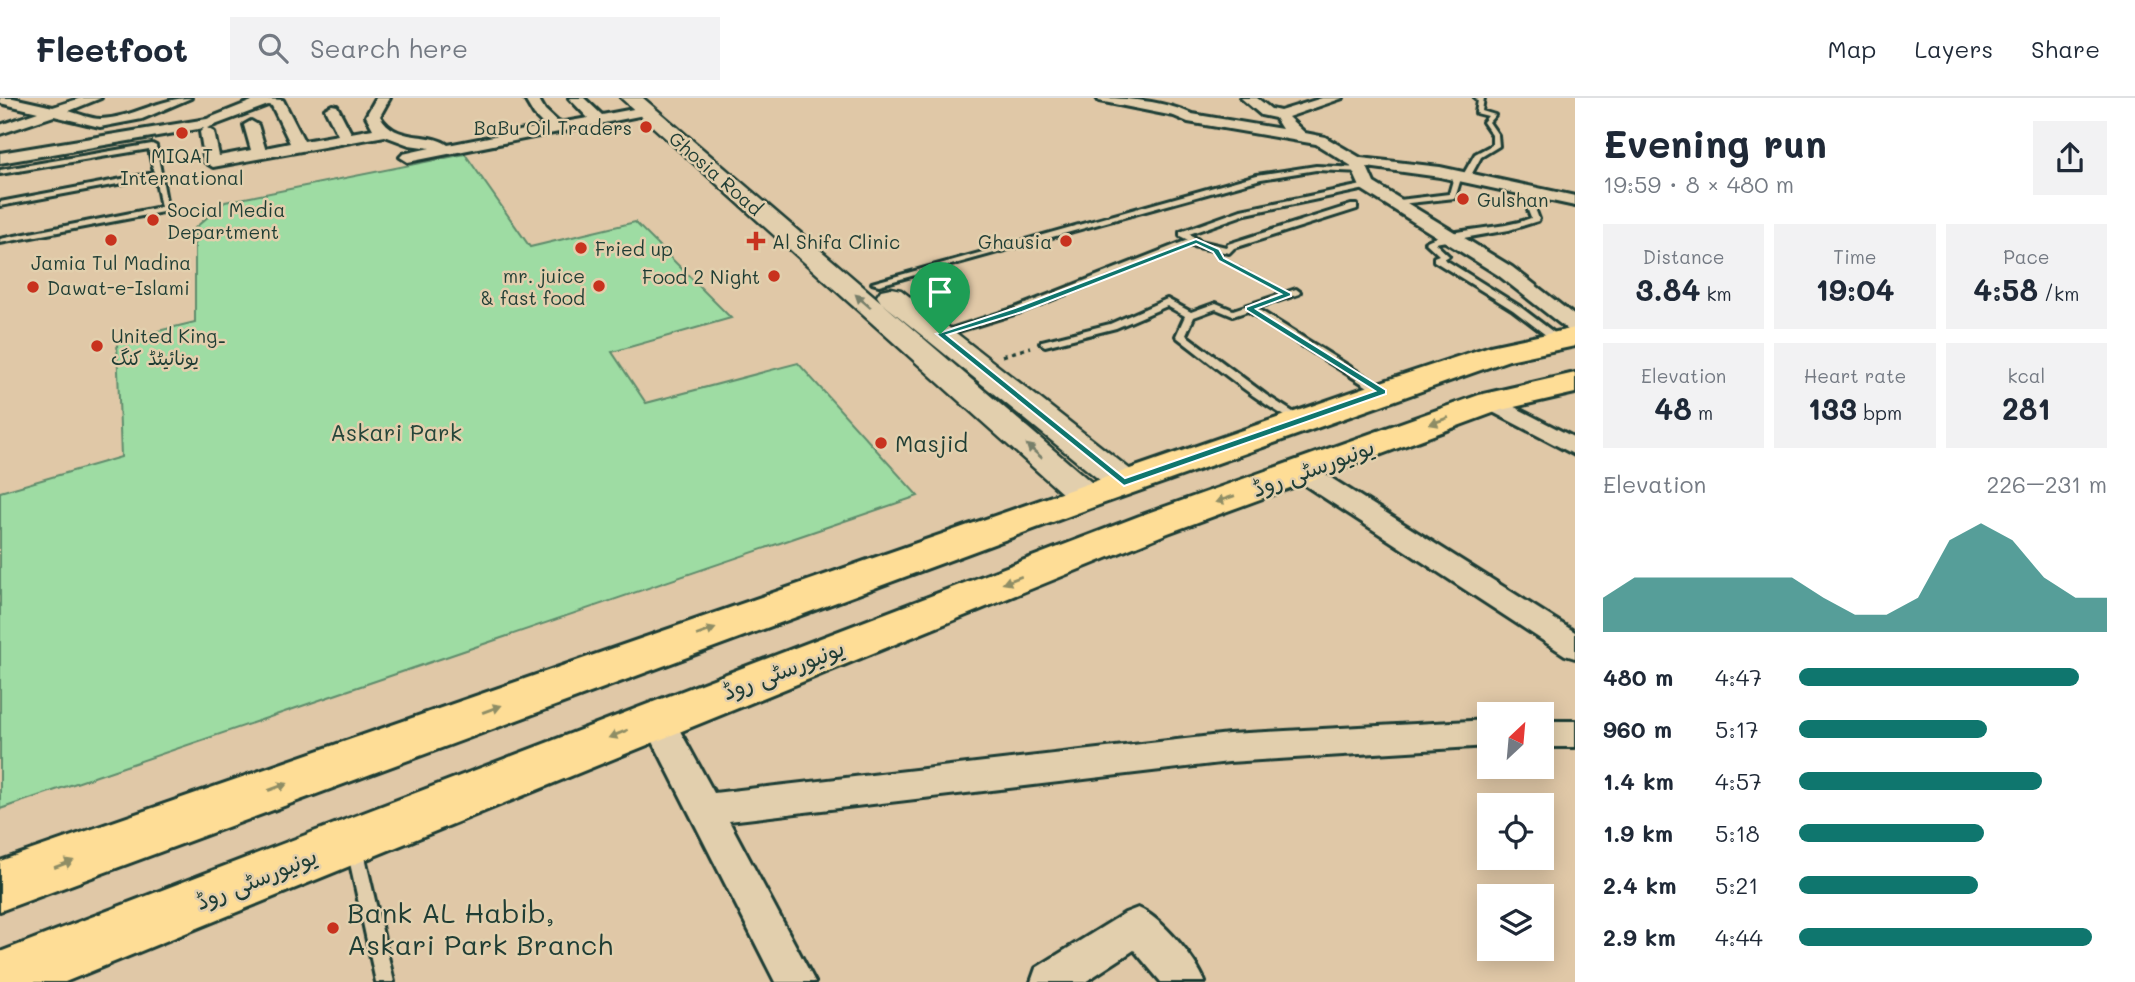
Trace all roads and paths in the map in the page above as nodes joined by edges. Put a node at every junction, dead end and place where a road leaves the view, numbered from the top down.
1 (2, 98) edge
2 (94, 98) edge
3 (184, 98) edge
4 (383, 98) edge
5 (531, 98) edge
6 (576, 98) edge
7 (1248, 98) edge
8 (1336, 98) edge
9 (1478, 98) edge
10 (264, 99) edge
11 (1112, 99) edge
12 (647, 103) edge
13 (332, 109) dead end
14 (54, 112) junction
15 (1281, 115) junction
16 (599, 120) junction
17 (251, 125) dead end
18 (556, 128) junction
19 (0, 131) edge
20 (207, 132) dead end
21 (382, 132) junction
22 (1300, 135) junction
23 (347, 138) junction
24 (299, 146) junction
25 (460, 147) junction
26 (259, 153) junction
27 (408, 157) dead end
28 (0, 158) edge
29 (0, 172) edge
30 (1362, 173) junction
31 (158, 174) junction
32 (1462, 176) junction
33 (1524, 190) junction
34 (1575, 201) edge
35 (1391, 203) junction
36 (0, 204) edge
37 (1354, 207) dead end
38 (1448, 236) junction
39 (0, 241) edge
40 (1196, 242) junction
41 (1216, 250) junction
42 (876, 282) junction
43 (1292, 293) joint
44 (1249, 308) junction
45 (1190, 315) junction
46 (940, 334) junction
47 (1558, 338) edge
48 (1045, 343) joint
49 (978, 363) junction
50 (1575, 383) edge
51 (1383, 392) junction
52 (1491, 402) junction
53 (1300, 421) junction
54 (1575, 448) edge
55 (1303, 472) junction
56 (1124, 482) junction
57 (1086, 496) junction
58 (1575, 647) edge
59 (657, 718) junction
60 (1477, 734) edge
61 (1554, 734) edge
62 (1575, 734) edge
63 (705, 809) junction
64 (353, 840) junction
65 (0, 886) edge
66 (0, 980) edge
67 (385, 982) edge
68 (796, 982) edge
69 (1050, 982) edge
70 (1186, 982) edge

1 - 14 street
2 - 14 street
3 - 14 street
4 - 21 street
5 - 18 street
6 - 16 street
7 - 15 street
8 - 15 street
9 - 32 lane
10 - 24 street
10 - 28 street
11 - 22 street
12 - 16 street
12 - 42 main road
57 -> 12 main road, Ghosia Road
13 - 23 street
14 - 19 street
15 - 22 street
16 - 18 street
17 - 26 street
18 - 25 street
20 - 26 street
21 - 23 street
21 - 25 street
22 - 30 street
23 - 24 street
24 - 26 street
25 - 27 street
29 - 31 lane
30 - 32 street
30 - 35 street
30 - 40 lane
30 - 42 lane
31 - 36 lane
31 - 39 lane
32 - 33 street
32 - 35 lane
33 - 34 street
33 - 38 lane
35 - 38 street
37 - 41 lane
38 - 47 street
38 - 47 lane
40 - 41 lane
40 - 46 lane
41 - 43 path
42 - 46 main road
43 - 44 lane
44 - 45 lane
44 - 51 lane
45 - 48 lane
45 - 53 lane
46 - 49 main road
47 - 50 main road
47 - 51 main road, یونیورسٹی روڈ
48 - 49 path
49 - 56 main road
50 - 52 main road, یونیورسٹی روڈ
51 - 53 main road, یونیورسٹی روڈ
52 - 54 street
52 -> 55 main road, یونیورسٹی روڈ
53 - 56 main road, یونیورسٹی روڈ
55 - 58 street
55 -> 59 main road, یونیورسٹی روڈ
56 - 57 main road, یونیورسٹی روڈ
65 -> 57 main road, یونیورسٹی روڈ
59 - 63 street
59 -> 64 main road, یونیورسٹی روڈ
60 - 63 street
61 - 62 street
63 - 68 street
64 - 66 main road, یونیورسٹی روڈ
64 - 67 lane
69 - 70 street

